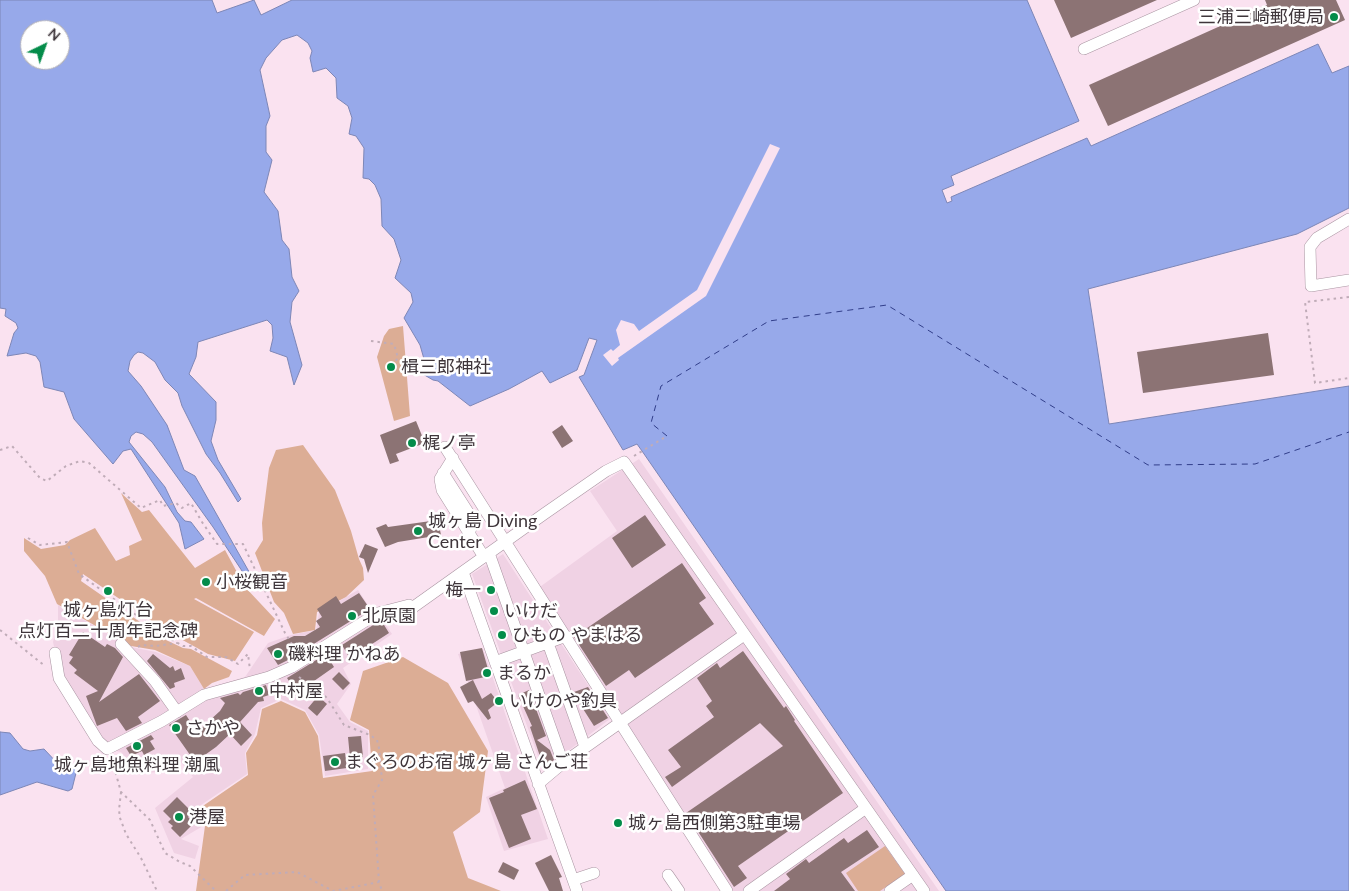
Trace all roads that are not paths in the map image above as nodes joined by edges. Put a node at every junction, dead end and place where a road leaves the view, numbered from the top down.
1 (1194, 0) edge
2 (1084, 49) dead end
3 (1349, 219) edge
4 (1349, 280) edge
5 (445, 447) dead end
6 (453, 458) junction
7 (506, 542) junction
8 (487, 555) junction
9 (463, 572) junction
10 (744, 635) junction
11 (566, 636) junction
12 (548, 643) junction
13 (121, 644) dead end
14 (525, 651) junction
15 (55, 653) dead end
16 (496, 662) junction
17 (177, 712) junction
18 (620, 722) junction
19 (585, 747) junction
20 (563, 763) junction
21 (538, 784) junction
22 (866, 808) junction
23 (594, 873) dead end
24 (668, 875) dead end
25 (913, 875) junction
26 (575, 886) edge
27 (679, 891) edge
28 (727, 891) edge
29 (749, 891) edge
30 (890, 891) edge
31 (924, 891) edge

1 - 2 street
3 - 4 street
5 - 6 street
6 - 7 street
6 - 8 street
7 - 8 street
7 - 10 street
7 - 11 street
8 - 9 street
8 - 14 street
9 - 16 street
9 - 17 street
10 - 18 street
10 - 22 street
11 - 12 street
11 - 18 street
12 - 14 street
12 - 19 street
13 - 17 street
14 - 16 street
14 - 20 street
15 - 17 street
16 - 21 street
18 - 19 street
18 - 28 street
19 - 20 street
20 - 21 street
21 - 26 street
22 - 25 street
22 - 29 street
23 - 26 street
24 - 27 street
25 - 30 street
25 - 31 street

